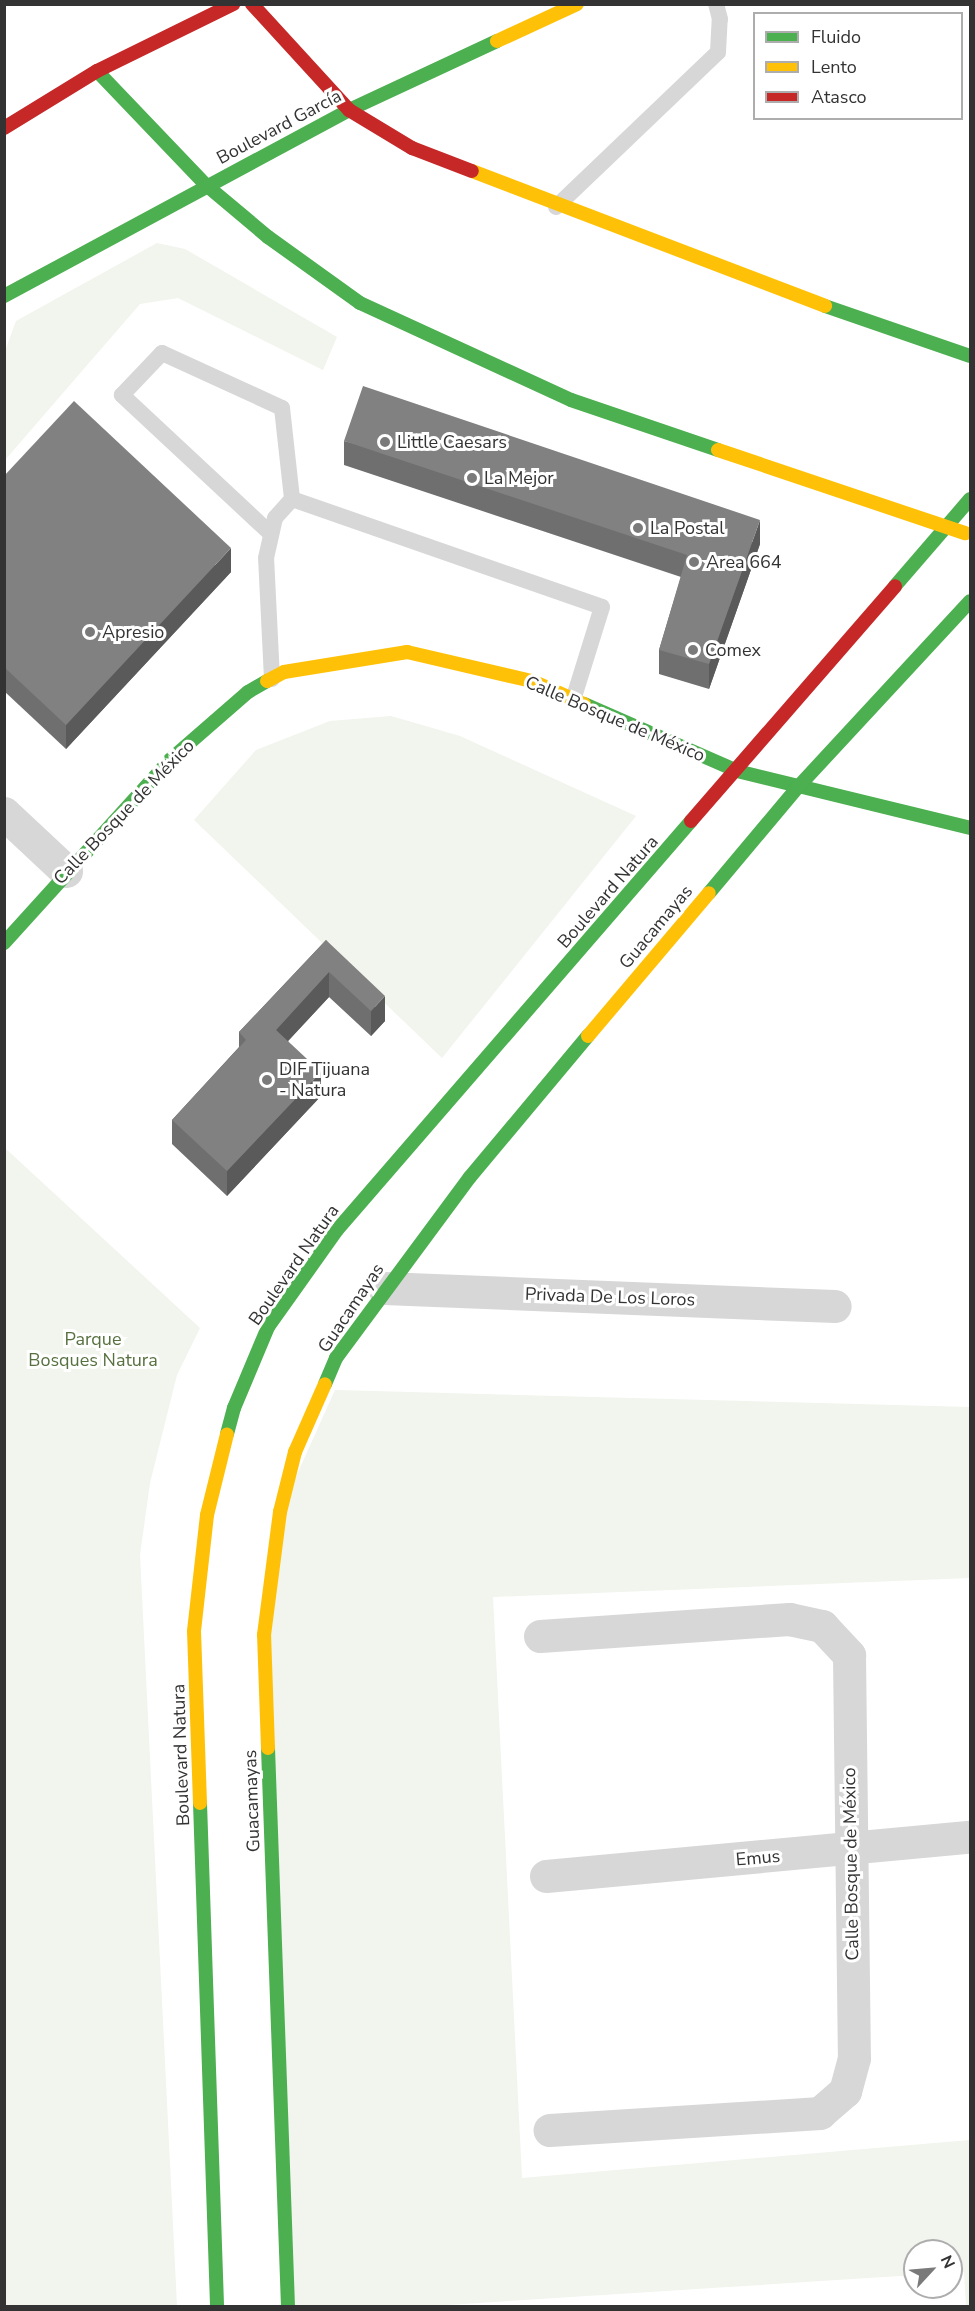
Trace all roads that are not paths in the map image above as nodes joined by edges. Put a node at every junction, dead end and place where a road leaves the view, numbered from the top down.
1 (233, 4) edge
2 (252, 4) edge
3 (577, 4) edge
4 (716, 4) edge
5 (97, 71) junction
6 (349, 110) junction
7 (4, 128) edge
8 (206, 185) junction
9 (556, 207) junction
10 (4, 296) edge
11 (970, 356) edge
12 (292, 499) junction
13 (970, 499) edge
14 (946, 528) junction
15 (271, 534) junction
16 (970, 534) edge
17 (970, 601) edge
18 (272, 679) junction
19 (573, 700) junction
20 (737, 771) junction
21 (798, 787) junction
22 (4, 813) edge
23 (970, 828) edge
24 (66, 871) junction
25 (4, 943) edge
26 (384, 1288) junction
27 (835, 1306) dead end
28 (540, 1636) dead end
29 (970, 1836) edge
30 (850, 1850) junction
31 (546, 1876) dead end
32 (550, 2130) dead end
33 (218, 2307) edge
34 (288, 2307) edge

1 - 5 street
2 - 6 street
3 - 6 street, Boulevard García
4 - 9 lane
5 - 7 street
5 - 8 street
6 - 8 street, Boulevard García
6 - 9 street
8 - 10 street, Boulevard García
8 - 14 street
9 - 11 street
12 - 15 lane
12 - 15 lane
12 - 19 lane
13 - 14 street, Boulevard Natura
14 - 16 street
14 - 20 street, Boulevard Natura
15 - 18 lane
17 - 21 street, Guacamayas
18 - 19 street, Calle Bosque de México
18 - 24 street, Calle Bosque de México
19 - 20 street, Calle Bosque de México
20 - 21 street, Calle Bosque de México
20 - 33 street, Boulevard Natura
21 - 23 street, Calle Bosque de México
21 - 26 street, Guacamayas
22 - 24 street
24 - 25 street, Calle Bosque de México
26 - 27 street, Privada De Los Loros
26 - 34 street, Guacamayas
28 - 30 street, Calle Bosque de México
29 - 30 street, Emus
30 - 31 street, Emus
30 - 32 street, Calle Bosque de México

